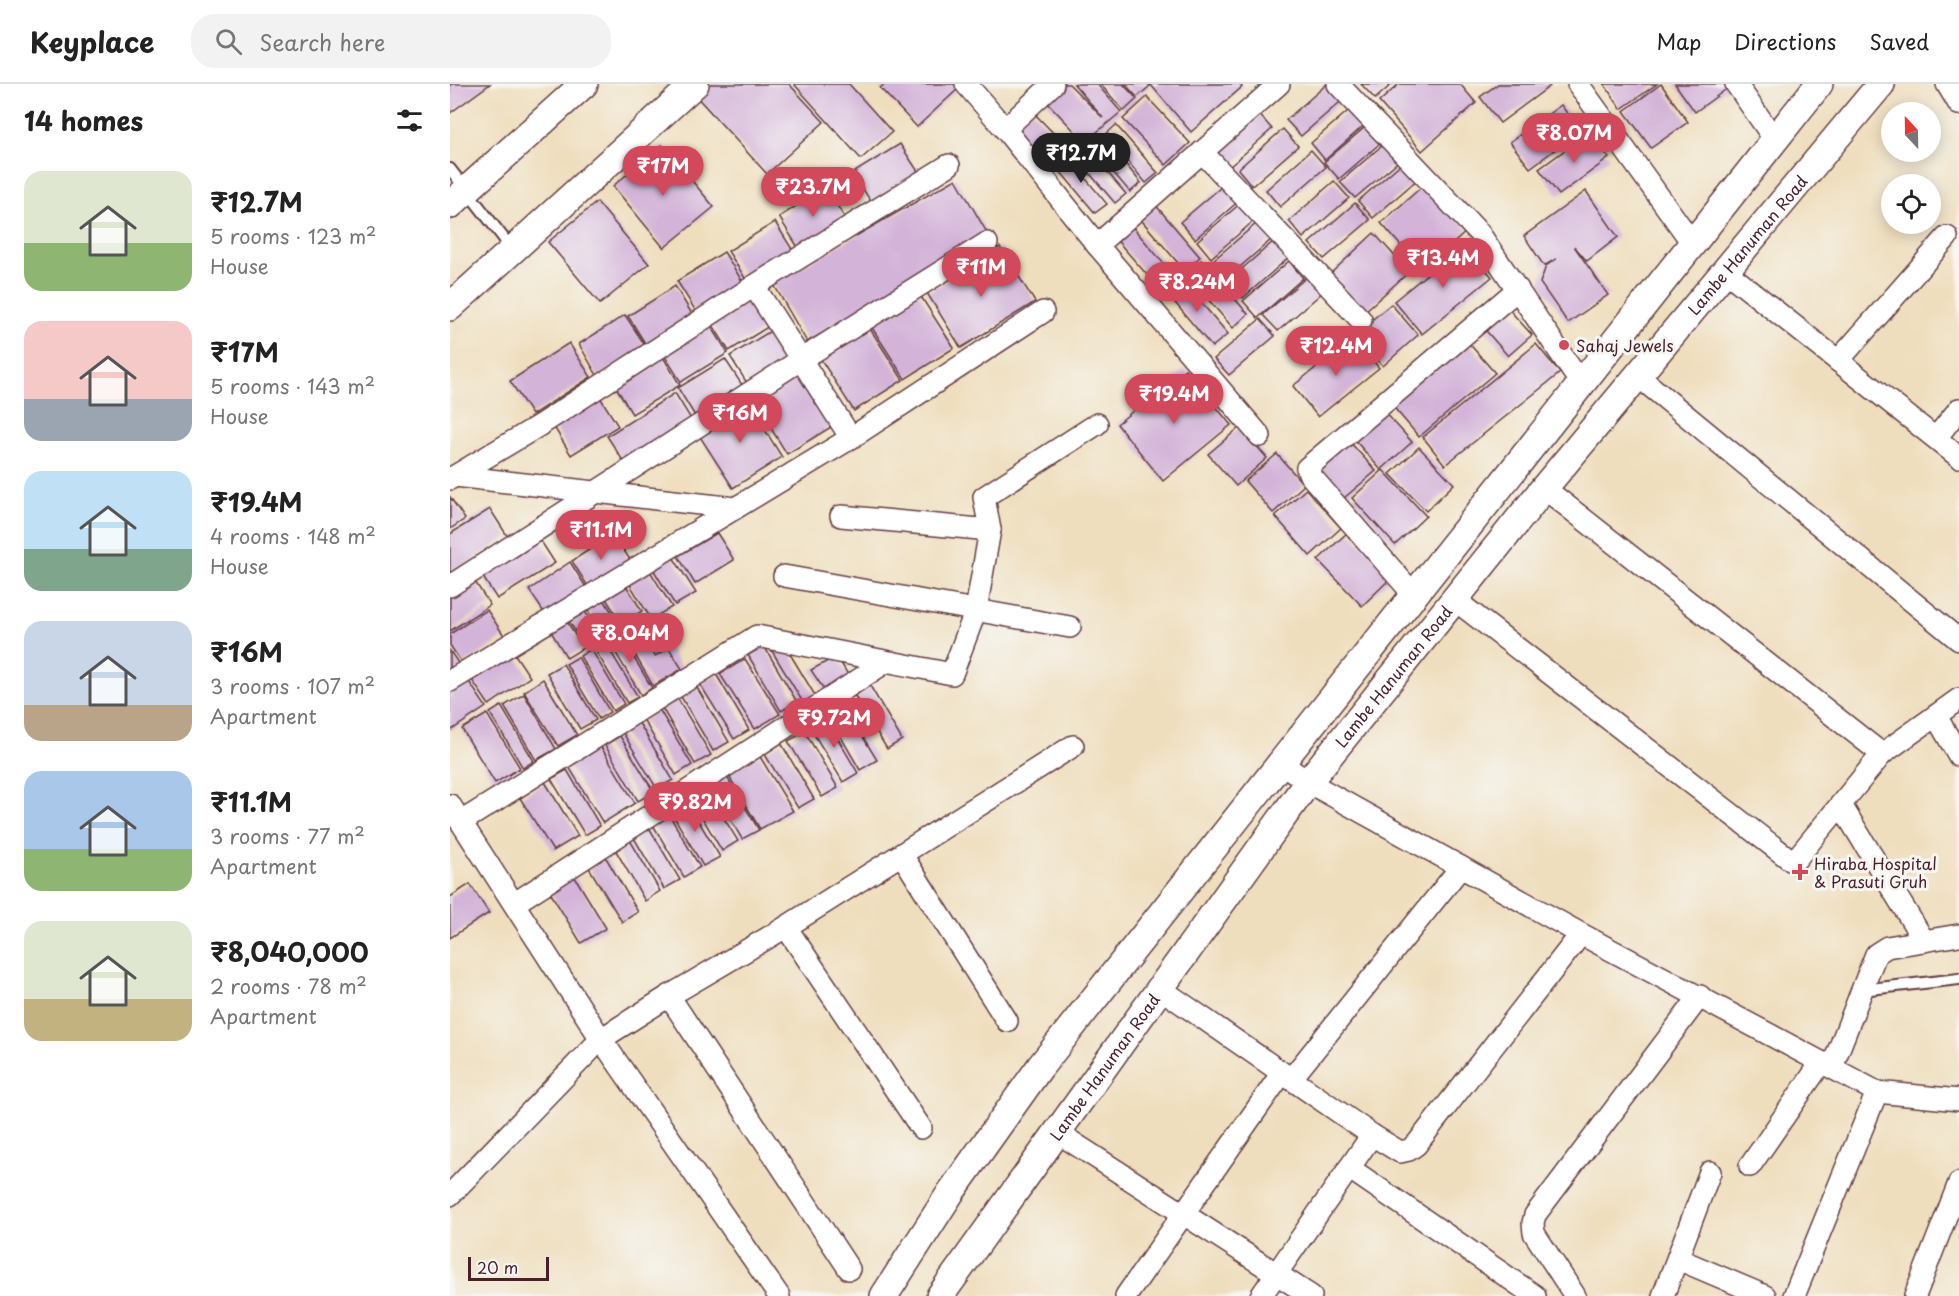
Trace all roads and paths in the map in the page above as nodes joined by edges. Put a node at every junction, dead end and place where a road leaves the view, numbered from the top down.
1 (584, 84) edge
2 (695, 84) edge
3 (966, 84) edge
4 (1053, 84) edge
5 (1279, 84) edge
6 (1338, 84) edge
7 (1578, 84) edge
8 (1736, 84) edge
9 (1819, 84) edge
10 (1881, 84) edge
11 (1947, 84) edge
12 (1959, 104) edge
13 (1005, 129) junction
14 (1776, 140) junction
15 (1202, 152) junction
16 (949, 165) dead end
17 (450, 169) edge
18 (458, 198) edge
19 (1947, 237) dead end
20 (987, 243) dead end
21 (1693, 244) junction
22 (1097, 245) junction
23 (513, 250) junction
24 (1724, 270) junction
25 (754, 286) junction
26 (1518, 289) junction
27 (450, 307) edge
28 (1042, 312) dead end
29 (1361, 320) dead end
30 (802, 359) junction
31 (1838, 361) junction
32 (1638, 376) junction
33 (1582, 385) junction
34 (1959, 409) edge
35 (1097, 424) dead end
36 (1260, 436) dead end
37 (851, 438) junction
38 (1936, 438) junction
39 (1959, 457) edge
40 (452, 477) edge
41 (1544, 488) junction
42 (596, 492) junction
43 (735, 508) junction
44 (841, 516) dead end
45 (990, 530) junction
46 (784, 576) dead end
47 (450, 586) edge
48 (1414, 595) junction
49 (1455, 600) junction
50 (976, 610) junction
51 (1070, 627) dead end
52 (1959, 639) edge
53 (886, 662) junction
54 (450, 681) edge
55 (1959, 699) edge
56 (1936, 716) junction
57 (1073, 746) dead end
58 (1882, 754) junction
59 (1959, 756) edge
60 (1281, 763) junction
61 (1308, 782) junction
62 (1841, 805) junction
63 (456, 814) edge
64 (902, 855) junction
65 (1461, 867) junction
66 (515, 903) junction
67 (786, 927) junction
68 (1581, 934) junction
69 (1959, 935) edge
70 (1924, 941) junction
71 (1959, 979) edge
72 (1161, 989) junction
73 (1861, 990) junction
74 (669, 996) junction
75 (1700, 996) junction
76 (1007, 1021) dead end
77 (601, 1039) junction
78 (1826, 1065) junction
79 (1286, 1076) junction
80 (1877, 1092) junction
81 (1959, 1100) edge
82 (921, 1128) dead end
83 (1058, 1133) junction
84 (1372, 1135) junction
85 (1750, 1166) dead end
86 (1349, 1168) junction
87 (1710, 1172) dead end
88 (1959, 1183) edge
89 (450, 1195) edge
90 (1183, 1214) junction
91 (1678, 1260) junction
92 (849, 1269) dead end
93 (1276, 1275) junction
94 (1570, 1288) edge
95 (779, 1296) edge
96 (884, 1296) edge
97 (940, 1296) edge
98 (1126, 1296) edge
99 (1261, 1296) edge
100 (1311, 1296) edge
101 (1537, 1296) edge
102 (1663, 1296) edge
103 (1765, 1296) edge
104 (1794, 1296) edge
105 (1915, 1296) edge

1 - 18 street
2 - 23 street
3 - 13 street
4 - 13 street
5 - 15 street
6 - 26 street
7 - 21 street
8 - 14 street
9 - 14 street
10 - 24 street, Lambe Hanuman Road
11 - 12 street
13 - 22 street
14 - 21 street
15 - 22 street
15 - 29 street
16 - 25 street
17 - 18 lane
18 - 23 lane
19 - 31 street
20 - 30 street
21 - 33 street
22 - 36 street
23 - 27 street
24 - 31 street
24 - 32 street, Lambe Hanuman Road
25 - 30 street
25 - 40 street
26 - 33 street
26 - 48 street
28 - 37 street
30 - 37 street
30 - 42 street
31 - 38 street
32 - 41 street, Lambe Hanuman Road
32 - 52 street
33 - 48 street
34 - 38 street
35 - 45 street
37 - 43 street
38 - 39 street
40 - 42 street
41 - 49 street, Lambe Hanuman Road
41 - 58 street
42 - 43 street
42 - 47 street
43 - 54 street
44 - 45 street
45 - 50 street
46 - 50 street
48 - 60 street
49 - 61 street, Lambe Hanuman Road
49 - 62 street
50 - 51 street
50 - 53 street
53 - 63 street
53 - 66 street
55 - 56 street
56 - 58 street
56 - 59 street
57 - 64 street
58 - 62 street
60 - 61 street
60 - 96 street
61 - 65 street
61 - 72 street, Lambe Hanuman Road
62 - 70 street
63 - 66 street
64 - 67 street
64 - 76 street
65 - 68 street
65 - 79 street
66 - 77 street
67 - 74 street
67 - 82 street
68 - 75 street
68 - 84 street
69 - 70 street
70 - 73 street
71 - 73 lane
72 - 79 street
72 - 83 street, Lambe Hanuman Road
73 - 78 street
74 - 77 street
74 - 92 street
75 - 78 street
75 - 94 street
77 - 89 street
77 - 95 street
78 - 80 street
78 - 85 street
79 - 84 street
79 - 90 street
80 - 81 street
80 - 104 street
83 - 90 street
83 - 97 street, Lambe Hanuman Road
84 - 86 street
86 - 93 street
86 - 101 street
87 - 91 street
88 - 105 street
90 - 93 street
90 - 98 street
91 - 102 street
91 - 103 street
93 - 99 street
93 - 100 street
94 - 101 street

